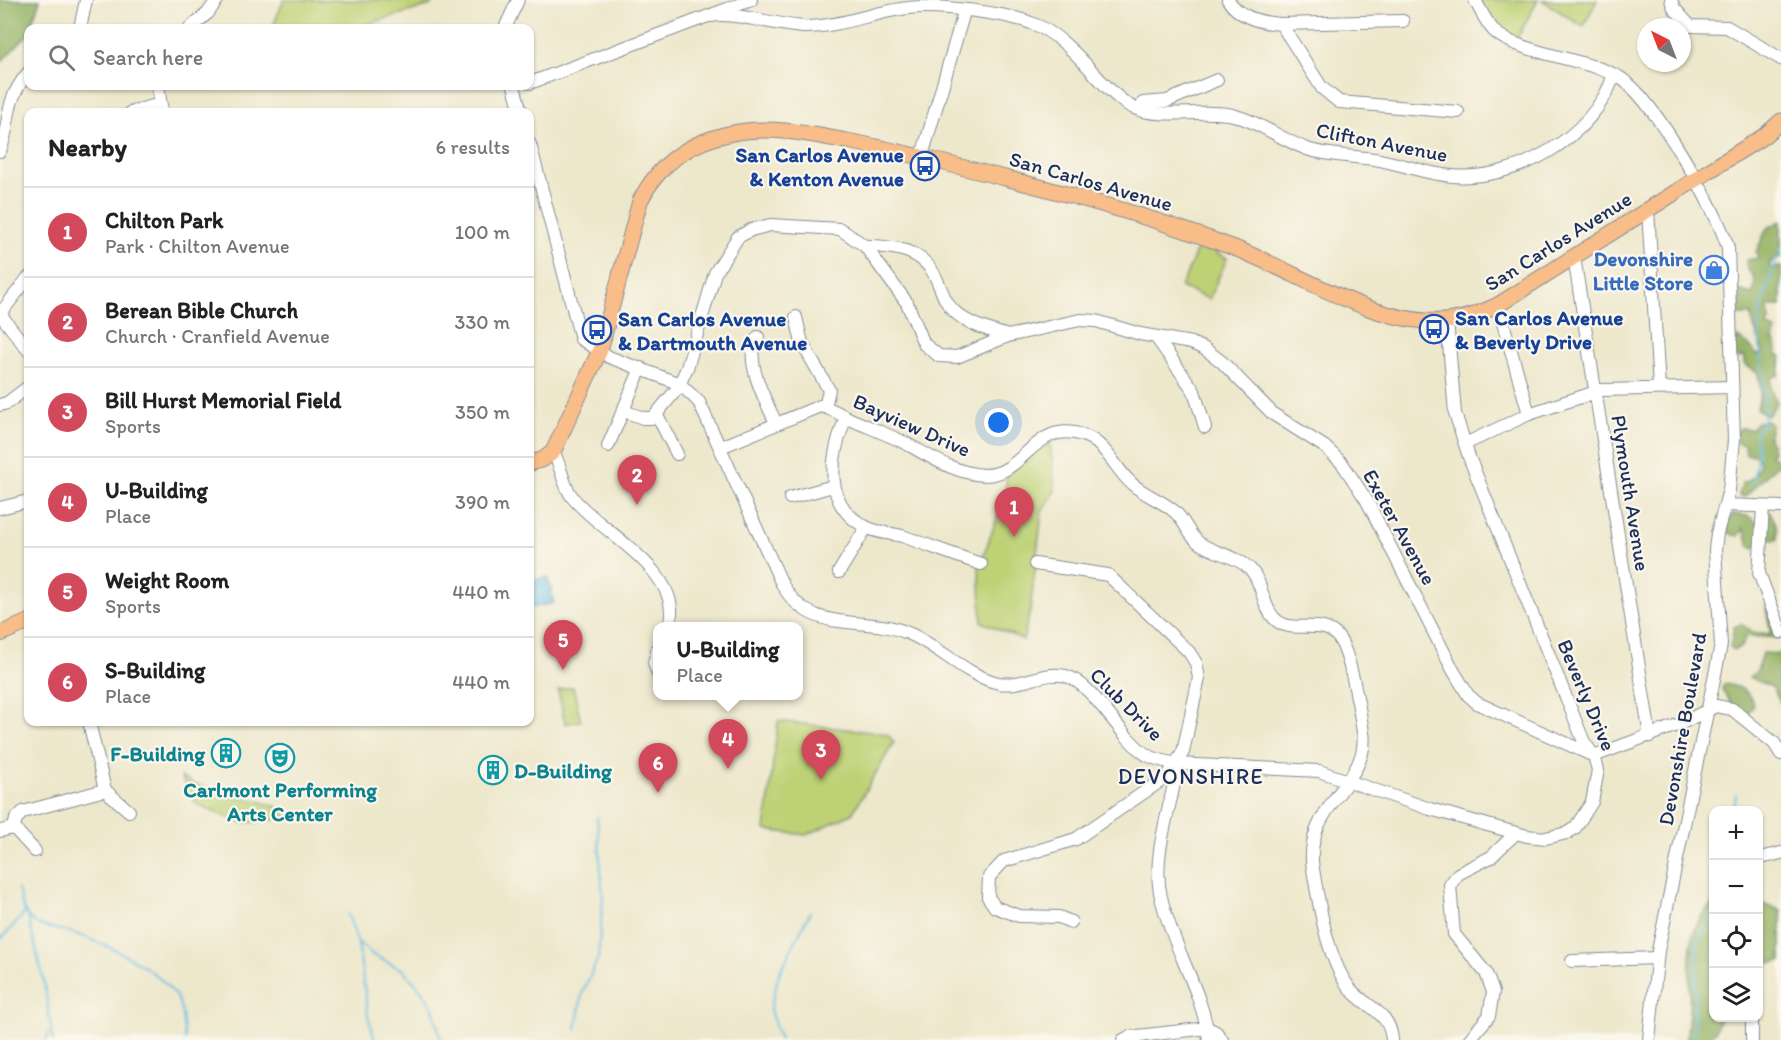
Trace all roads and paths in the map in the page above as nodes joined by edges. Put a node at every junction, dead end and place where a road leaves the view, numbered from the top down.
1 (86, 0) edge
2 (217, 0) edge
3 (518, 0) edge
4 (751, 0) edge
5 (1228, 0) edge
6 (1475, 0) edge
7 (1671, 0) edge
8 (964, 12) junction
9 (712, 16) junction
10 (1403, 21) dead end
11 (81, 24) edge
12 (195, 24) edge
13 (507, 24) edge
14 (1281, 24) junction
15 (1781, 59) edge
16 (1614, 75) junction
17 (24, 78) edge
18 (1217, 80) dead end
19 (534, 82) edge
20 (159, 90) edge
21 (518, 90) edge
22 (1127, 104) junction
23 (161, 108) edge
24 (520, 108) edge
25 (1458, 112) dead end
26 (1781, 121) edge
27 (0, 151) edge
28 (922, 156) junction
29 (534, 159) edge
30 (1695, 180) junction
31 (1648, 210) junction
32 (865, 246) junction
33 (1574, 256) junction
34 (24, 283) edge
35 (1498, 305) junction
36 (0, 314) edge
37 (796, 317) dead end
38 (1448, 321) junction
39 (1008, 336) junction
40 (758, 337) dead end
41 (1156, 337) junction
42 (24, 345) edge
43 (600, 350) junction
44 (640, 368) junction
45 (680, 384) junction
46 (1732, 387) junction
47 (1659, 388) junction
48 (24, 390) edge
49 (1595, 392) junction
50 (0, 405) edge
51 (825, 406) junction
52 (624, 411) junction
53 (1529, 414) junction
54 (657, 416) junction
55 (846, 417) junction
56 (776, 423) junction
57 (1205, 427) dead end
58 (1465, 444) junction
59 (608, 446) dead end
60 (722, 447) junction
61 (553, 452) junction
62 (677, 454) dead end
63 (534, 463) edge
64 (833, 486) junction
65 (790, 498) dead end
66 (24, 502) edge
67 (1725, 505) junction
68 (1763, 507) junction
69 (1781, 507) edge
70 (0, 508) edge
71 (866, 528) junction
72 (981, 564) dead end
73 (1035, 564) dead end
74 (839, 572) dead end
75 (670, 622) edge
76 (24, 624) edge
77 (1781, 632) edge
78 (0, 634) edge
79 (1713, 684) junction
80 (1732, 709) junction
81 (1706, 712) junction
82 (90, 726) edge
83 (1650, 736) junction
84 (1781, 754) edge
85 (1594, 756) junction
86 (1177, 764) junction
87 (1349, 780) junction
88 (105, 790) junction
89 (129, 811) dead end
90 (14, 828) junction
91 (0, 831) edge
92 (1516, 833) junction
93 (34, 851) dead end
94 (1781, 854) edge
95 (1765, 857) dead end
96 (1071, 922) dead end
97 (1657, 958) junction
98 (1572, 961) dead end
99 (1752, 1022) edge
100 (1208, 1034) edge
101 (1123, 1040) edge
102 (1222, 1040) edge
103 (1392, 1040) edge
104 (1469, 1040) edge
105 (1649, 1040) edge
106 (1752, 1040) edge

1 - 11 street
2 - 12 street
3 - 13 street
4 - 9 street
5 - 14 street
6 - 16 street, Devonshire Boulevard
7 - 15 street
8 - 9 street, Clifton Avenue
8 - 22 street, Clifton Avenue
8 - 28 street
9 - 19 street
10 - 14 street
14 - 25 street
16 - 22 street, Clifton Avenue
16 - 30 street, Devonshire Boulevard
17 - 27 street
18 - 22 street
20 - 23 street
21 - 24 street
26 - 30 main road, San Carlos Avenue
28 - 38 main road, San Carlos Avenue
28 - 43 main road, San Carlos Avenue
29 - 43 street, Club Drive
30 - 31 main road, San Carlos Avenue
30 - 46 street, Devonshire Boulevard
31 - 33 main road, San Carlos Avenue
31 - 47 street
32 - 39 street
32 - 39 street, Exeter Avenue
32 - 45 street, Exeter Avenue
33 - 35 main road, San Carlos Avenue
33 - 49 street, Plymouth Avenue
34 - 36 street
35 - 38 main road, San Carlos Avenue
35 - 53 street
36 - 42 street
37 - 51 street
38 - 58 street, Beverly Drive
39 - 41 street, Exeter Avenue
40 - 56 street
41 - 57 street
41 - 85 street, Exeter Avenue
43 - 44 street, Club Drive
43 - 61 main road, San Carlos Avenue
44 - 45 street, Club Drive
44 - 52 street
45 - 54 street, Exeter Avenue
45 - 60 street, Club Drive
46 - 47 street
46 - 67 street, Devonshire Boulevard
47 - 49 street
48 - 50 street
49 - 53 street
49 - 83 street, Plymouth Avenue
51 - 55 street, Bayview Drive
51 - 56 street, Bayview Drive
52 - 54 street
52 - 59 street
53 - 58 street
54 - 62 street
55 - 64 street
55 - 87 street, Bayview Drive
56 - 60 street, Bayview Drive
58 - 85 street, Beverly Drive
60 - 86 street, Club Drive
61 - 63 main road
61 - 75 street
64 - 65 street
64 - 71 street
66 - 70 street
67 - 68 street
67 - 79 street, Devonshire Boulevard
68 - 69 street
68 - 77 street
71 - 72 street
71 - 74 street
73 - 86 street
76 - 78 main road
79 - 80 street
79 - 81 street, Devonshire Boulevard
80 - 81 street
80 - 84 street
81 - 83 street
81 - 97 street, Devonshire Boulevard
82 - 88 street
83 - 85 street
85 - 92 street, Beverly Drive
86 - 87 street, Beverly Drive
86 - 96 street
86 - 100 street, Club Drive
87 - 92 street, Beverly Drive
87 - 103 street, Bayview Drive
88 - 89 street
88 - 90 street
90 - 91 street
90 - 93 street
92 - 104 street
94 - 95 street
97 - 98 street
97 - 105 street, Devonshire Boulevard
99 - 106 street
100 - 101 street
100 - 102 street

